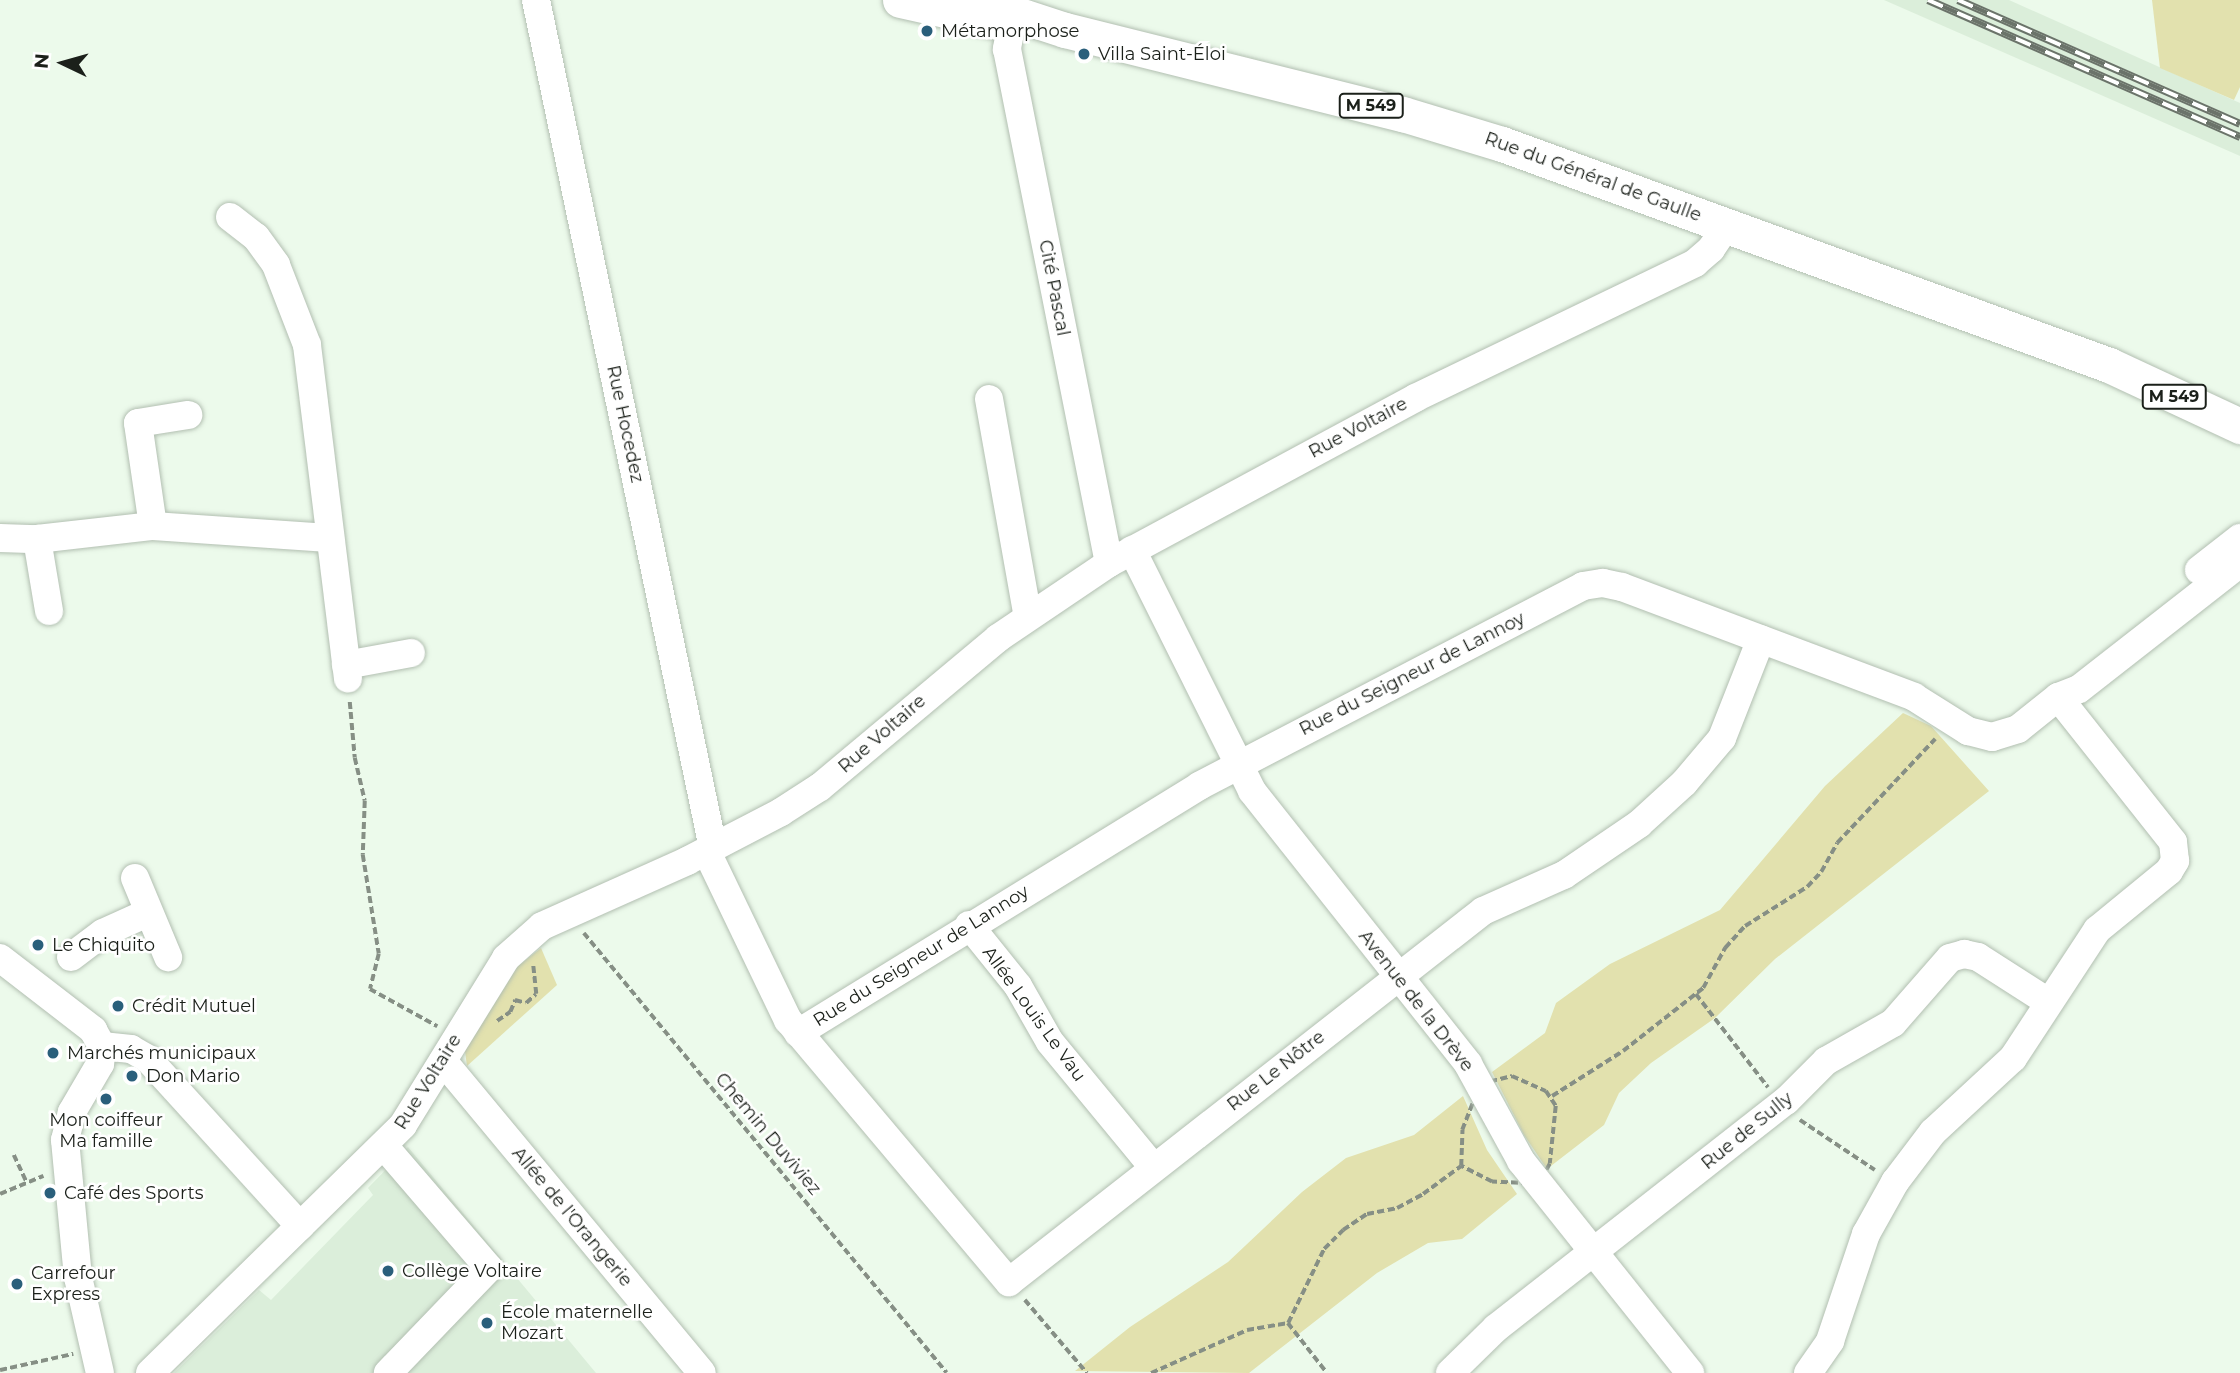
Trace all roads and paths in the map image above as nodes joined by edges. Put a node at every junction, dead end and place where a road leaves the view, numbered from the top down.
1 (536, 0) edge
2 (900, 0) edge
3 (973, 0) edge
4 (940, 5) edge
5 (1013, 18) junction
6 (230, 217) dead end
7 (1727, 225) junction
8 (2109, 365) junction
9 (989, 399) dead end
10 (2240, 405) edge
11 (188, 415) dead end
12 (2240, 426) edge
13 (153, 526) junction
14 (0, 538) edge
15 (329, 538) junction
16 (2240, 538) edge
17 (37, 539) junction
18 (1120, 556) junction
19 (2240, 562) edge
20 (49, 611) dead end
21 (1028, 617) junction
22 (1761, 639) junction
23 (411, 653) dead end
24 (347, 671) junction
25 (2058, 697) junction
26 (1953, 720) junction
27 (1237, 765) junction
28 (710, 850) junction
29 (135, 878) dead end
30 (147, 913) junction
31 (567, 913) junction
32 (969, 925) junction
33 (169, 957) dead end
34 (0, 958) edge
35 (59, 974) junction
36 (1396, 976) junction
37 (2048, 1002) junction
38 (798, 1032) junction
39 (457, 1037) junction
40 (102, 1046) junction
41 (443, 1061) junction
42 (1480, 1084) junction
43 (1552, 1096) junction
44 (384, 1146) junction
45 (13, 1155) dead end
46 (1461, 1166) junction
47 (65, 1167) junction
48 (1153, 1167) junction
49 (27, 1183) junction
50 (1539, 1184) junction
51 (0, 1194) edge
52 (300, 1226) junction
53 (1594, 1252) junction
54 (1009, 1282) junction
55 (1288, 1323) junction
56 (97, 1362) edge
57 (0, 1370) edge
58 (150, 1373) edge
59 (388, 1373) edge
60 (702, 1373) edge
61 (947, 1373) edge
62 (1087, 1373) edge
63 (1151, 1373) edge
64 (1327, 1373) edge
65 (1450, 1373) edge
66 (1690, 1373) edge
67 (1808, 1373) edge

1 - 28 street, Rue Hocedez
2 - 4 main road, Rue du Général de Gaulle / M 549
3 - 5 main road, Rue du Général de Gaulle / M 549
4 - 5 main road, Rue du Général de Gaulle / M 549
5 - 7 main road, Rue du Général de Gaulle / M 549
5 - 18 street, Cité Pascal
6 - 15 street
7 - 8 main road, Rue du Général de Gaulle / M 549
7 - 18 street, Rue Voltaire
8 - 10 main road, Rue du Général de Gaulle / M 549
8 - 12 main road, Rue du Général de Gaulle / M 549
9 - 21 street
11 - 13 street
13 - 15 street
13 - 17 street
14 - 17 street
15 - 24 street
16 - 25 street
17 - 20 street
18 - 21 street, Rue Voltaire
18 - 27 street, Cité Pascal
19 - 25 street
21 - 28 street, Rue Voltaire
22 - 26 street, Rue du Seigneur de Lannoy
22 - 27 street, Rue du Seigneur de Lannoy
22 - 36 street, Rue Le Nôtre
23 - 24 street
24 - 39 path
25 - 26 street, Rue du Seigneur de Lannoy
25 - 37 street
26 - 43 path
27 - 32 street, Rue du Seigneur de Lannoy
27 - 36 street, Avenue de la Drève
28 - 31 street, Rue Voltaire
28 - 38 street, Rue Hocedez
29 - 30 street
30 - 33 street
30 - 35 street
31 - 39 street, Rue Voltaire
31 - 61 path, Chemin Duviviez
32 - 38 street, Rue du Seigneur de Lannoy
32 - 48 street, Allée Louis Le Vau
34 - 35 street
35 - 40 street
36 - 42 street, Avenue de la Drève
36 - 48 street, Rue Le Nôtre
37 - 53 street, Rue de Sully
37 - 67 street
38 - 54 street
39 - 41 street, Rue Voltaire
40 - 47 street
40 - 52 street
41 - 44 street, Rue Voltaire
41 - 60 street, Allée de l'Orangerie
42 - 43 path
42 - 46 path
42 - 50 street, Avenue de la Drève
43 - 50 path
44 - 52 street, Rue Voltaire
44 - 59 street
45 - 49 path
46 - 50 path
46 - 55 path
47 - 49 path
47 - 56 street
48 - 54 street, Rue Le Nôtre
49 - 51 path
50 - 53 street, Avenue de la Drève
52 - 58 street, Rue Voltaire
53 - 65 street, Rue de Sully
53 - 66 street, Avenue de la Drève
54 - 62 path
55 - 63 path
55 - 64 path
56 - 57 path

